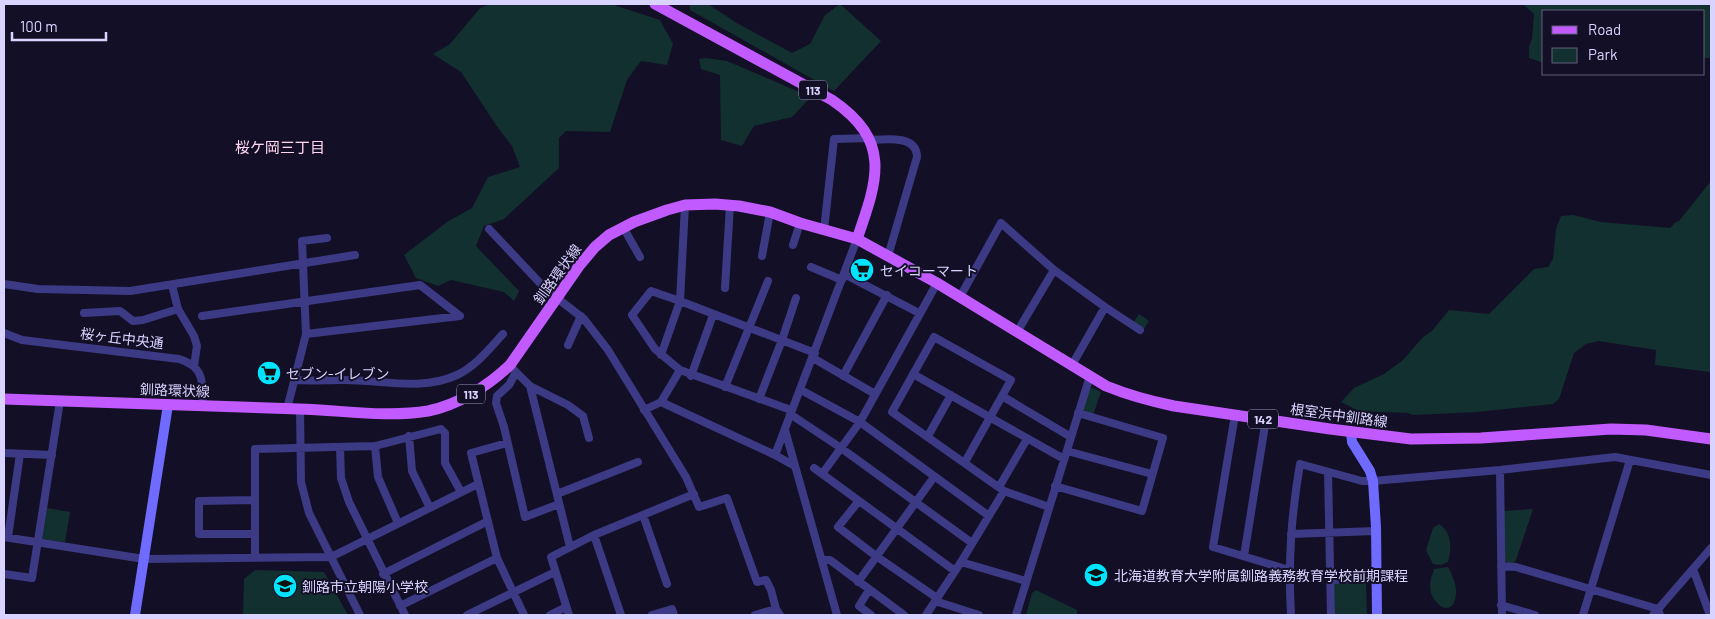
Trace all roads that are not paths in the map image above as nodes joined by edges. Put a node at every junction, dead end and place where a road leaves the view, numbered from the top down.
1 (655, 4) edge
2 (870, 139) junction
3 (685, 205) junction
4 (730, 205) junction
5 (770, 212) junction
6 (800, 223) junction
7 (623, 227) junction
8 (489, 229) dead end
9 (824, 230) junction
10 (327, 238) dead end
11 (857, 239) junction
12 (794, 245) dead end
13 (355, 255) dead end
14 (762, 256) dead end
15 (888, 256) junction
16 (640, 257) dead end
17 (303, 264) junction
18 (811, 267) dead end
19 (1054, 270) junction
20 (843, 276) junction
21 (768, 281) dead end
22 (936, 283) junction
23 (4, 284) edge
24 (172, 285) junction
25 (725, 288) dead end
26 (887, 295) junction
27 (960, 297) junction
28 (796, 298) dead end
29 (556, 299) junction
30 (305, 301) junction
31 (680, 301) junction
32 (1105, 307) junction
33 (178, 309) junction
34 (84, 313) dead end
35 (920, 313) junction
36 (713, 315) junction
37 (202, 316) dead end
38 (581, 316) junction
39 (748, 327) junction
40 (1140, 330) dead end
41 (1017, 332) junction
42 (4, 333) edge
43 (306, 334) junction
44 (503, 334) dead end
45 (782, 340) junction
46 (568, 345) dead end
47 (661, 355) junction
48 (814, 355) junction
49 (1072, 365) junction
50 (194, 366) junction
51 (513, 369) junction
52 (680, 370) junction
53 (913, 374) junction
54 (691, 376) junction
55 (843, 376) junction
56 (1090, 376) junction
57 (294, 380) junction
58 (530, 386) junction
59 (725, 388) junction
60 (801, 390) junction
61 (875, 394) junction
62 (951, 395) junction
63 (1002, 396) junction
64 (4, 398) edge
65 (759, 399) junction
66 (60, 400) junction
67 (661, 402) junction
68 (168, 405) junction
69 (202, 406) junction
70 (287, 409) junction
71 (300, 409) junction
72 (644, 410) junction
73 (791, 412) junction
74 (1078, 413) junction
75 (1235, 415) junction
76 (990, 418) junction
77 (1266, 419) junction
78 (860, 422) junction
79 (785, 430) junction
80 (1351, 432) junction
81 (409, 436) junction
82 (928, 436) junction
83 (1071, 437) junction
84 (589, 438) dead end
85 (1027, 439) junction
86 (1711, 439) edge
87 (507, 443) junction
88 (375, 446) junction
89 (300, 447) junction
90 (340, 447) junction
91 (841, 448) junction
92 (1067, 450) junction
93 (4, 454) edge
94 (20, 454) junction
95 (52, 454) junction
96 (775, 455) junction
97 (1064, 459) junction
98 (1630, 460) junction
99 (638, 462) dead end
100 (965, 462) junction
101 (793, 465) junction
102 (814, 468) dead end
103 (1500, 470) junction
104 (1328, 472) junction
105 (822, 474) junction
106 (1152, 474) junction
107 (1711, 475) edge
108 (934, 476) junction
109 (1373, 482) junction
110 (478, 484) junction
111 (1055, 486) junction
112 (1002, 489) junction
113 (460, 492) junction
114 (556, 494) junction
115 (694, 494) junction
116 (254, 500) junction
117 (858, 502) junction
118 (916, 502) junction
119 (559, 504) junction
120 (1049, 507) junction
121 (430, 508) junction
122 (643, 515) junction
123 (989, 516) junction
124 (488, 521) junction
125 (398, 523) junction
126 (896, 529) junction
127 (1376, 531) junction
128 (1330, 532) junction
129 (255, 534) junction
130 (1291, 534) junction
131 (594, 535) junction
132 (6, 537) edge
133 (367, 539) junction
134 (38, 543) junction
135 (972, 543) junction
136 (570, 548) junction
137 (1711, 548) edge
138 (876, 556) junction
139 (1244, 556) junction
140 (331, 557) junction
141 (255, 558) junction
142 (498, 558) junction
143 (144, 559) junction
144 (822, 560) junction
145 (961, 562) junction
146 (1501, 566) junction
147 (1693, 569) junction
148 (1289, 570) junction
149 (955, 571) junction
150 (555, 572) junction
151 (4, 574) edge
152 (383, 574) junction
153 (1377, 578) junction
154 (1331, 580) junction
155 (1026, 581) junction
156 (858, 582) junction
157 (667, 584) dead end
158 (1591, 589) junction
159 (869, 590) junction
160 (513, 592) junction
161 (936, 600) junction
162 (1502, 605) junction
163 (400, 606) junction
164 (567, 611) edge
165 (778, 612) edge
166 (1657, 613) edge
167 (135, 615) edge
168 (360, 615) edge
169 (405, 615) edge
170 (467, 615) edge
171 (524, 615) edge
172 (550, 615) edge
173 (621, 615) edge
174 (652, 615) edge
175 (674, 615) edge
176 (755, 615) edge
177 (837, 615) edge
178 (871, 615) edge
179 (904, 615) edge
180 (926, 615) edge
181 (978, 615) edge
182 (1016, 615) edge
183 (1290, 615) edge
184 (1331, 615) edge
185 (1377, 615) edge
186 (1502, 615) edge
187 (1535, 615) edge
188 (1583, 615) edge
189 (1710, 615) edge

1 - 2 main road, 113
2 - 9 street
2 - 11 main road, 113
2 - 15 street
3 - 4 main road, 釧路環状線 / 113
3 - 7 main road, 釧路環状線 / 113
3 - 31 street
4 - 5 main road, 釧路環状線 / 113
4 - 25 street
5 - 6 main road, 釧路環状線 / 113
5 - 14 street
6 - 9 main road, 釧路環状線 / 113
6 - 12 street
7 - 16 street
7 - 29 main road, 釧路環状線 / 113
8 - 29 street
9 - 11 main road, 釧路環状線 / 113
10 - 17 street
11 - 15 main road, 根室浜中釧路線 / 142
11 - 20 street
13 - 17 street
15 - 22 main road, 根室浜中釧路線 / 142
17 - 24 street
17 - 30 street
18 - 20 street
19 - 27 street
19 - 32 street
19 - 41 street
20 - 26 street
20 - 48 street
21 - 39 street
22 - 27 main road, 根室浜中釧路線 / 142
22 - 35 street
23 - 24 street
24 - 33 street
26 - 35 street
26 - 55 street
27 - 41 main road, 根室浜中釧路線 / 142
28 - 45 street
29 - 38 street
29 - 51 main road, 釧路環状線 / 113
30 - 37 street
30 - 43 street
30 - 43 street
31 - 36 street
31 - 47 street
31 - 47 street
32 - 40 street
32 - 49 street
33 - 34 street
33 - 50 street
35 - 61 street
36 - 39 street
36 - 54 street
38 - 46 street
38 - 72 street
39 - 45 street
39 - 59 street
41 - 49 main road, 根室浜中釧路線 / 142
42 - 50 street, 桜ヶ丘中央通
43 - 57 street
44 - 57 street
45 - 48 street
45 - 65 street
47 - 52 street
48 - 55 street
48 - 60 street
49 - 56 main road, 根室浜中釧路線 / 142
50 - 69 street
51 - 58 street
51 - 71 main road, 釧路環状線 / 113
51 - 87 street
52 - 54 street
52 - 67 street
53 - 62 street
53 - 63 street
53 - 82 street
54 - 59 street
55 - 61 street
56 - 74 street
56 - 75 main road, 根室浜中釧路線 / 142
57 - 70 street
58 - 84 street
58 - 114 street
59 - 65 street
60 - 73 street
60 - 78 street
61 - 78 street
62 - 76 street
62 - 82 street
63 - 76 street
63 - 83 street
64 - 66 main road, 釧路環状線 / 113
65 - 73 street
66 - 68 main road, 釧路環状線 / 113
66 - 95 street
67 - 72 street
67 - 96 street
68 - 69 main road, 釧路環状線 / 113
68 - 143 street
69 - 70 main road, 釧路環状線 / 113
70 - 71 main road, 釧路環状線 / 113
71 - 89 street
72 - 115 street
73 - 79 street
73 - 91 street
74 - 83 street
74 - 106 street
75 - 77 main road, 根室浜中釧路線 / 142
75 - 139 street
76 - 85 street
76 - 100 street
77 - 80 main road, 根室浜中釧路線 / 142
77 - 139 street
78 - 91 street
78 - 108 street
79 - 96 street
79 - 101 street
80 - 86 main road, 根室浜中釧路線 / 142
80 - 109 street
81 - 88 street
81 - 113 street
81 - 121 street
82 - 100 street
83 - 92 street
85 - 97 street
85 - 112 street
87 - 110 street
87 - 119 street
88 - 90 street
88 - 125 street
89 - 90 street
89 - 116 street
89 - 140 street
90 - 133 street
91 - 105 street
91 - 118 street
92 - 97 street
92 - 106 street
93 - 94 street
94 - 95 street
94 - 132 street
95 - 134 street
96 - 101 street
97 - 111 street
98 - 103 street
98 - 107 street
98 - 158 street
99 - 114 street
100 - 112 street
101 - 144 street
102 - 105 street
103 - 109 street
103 - 146 street
104 - 109 street
104 - 128 street
104 - 130 street
105 - 117 street
106 - 111 street
108 - 118 street
108 - 123 street
109 - 127 street
110 - 113 street
110 - 124 street
111 - 120 street
112 - 120 street
112 - 123 street
113 - 121 street
114 - 119 street
115 - 122 street
115 - 165 street
116 - 129 street
116 - 129 street
117 - 126 street
117 - 138 street
118 - 126 street
118 - 135 street
119 - 136 street
120 - 155 street
121 - 125 street
122 - 131 street
122 - 157 street
123 - 135 street
124 - 142 street
124 - 152 street
125 - 133 street
126 - 138 street
126 - 149 street
127 - 128 street
127 - 153 street
128 - 130 street
128 - 154 street
129 - 141 street
130 - 148 street
131 - 136 street
131 - 173 street
132 - 134 street
133 - 140 street
133 - 152 street
134 - 143 street
134 - 151 street
135 - 145 street
136 - 150 street
137 - 147 street
138 - 156 street
138 - 161 street
139 - 148 street
140 - 141 street
140 - 168 street
141 - 143 street
142 - 160 street
142 - 163 street
143 - 167 street
144 - 156 street
144 - 177 street
145 - 149 street
145 - 155 street
146 - 158 street
146 - 162 street
147 - 166 street
147 - 189 street
148 - 183 street
149 - 161 street
150 - 160 street
150 - 164 street
152 - 163 street
153 - 154 street
153 - 185 street
154 - 184 street
155 - 182 street
156 - 159 street
158 - 166 street
158 - 188 street
159 - 178 street
159 - 179 street
160 - 170 street
160 - 171 street
161 - 180 street
161 - 181 street
162 - 186 street
162 - 187 street
163 - 169 street
164 - 172 street
165 - 176 street
174 - 175 street

